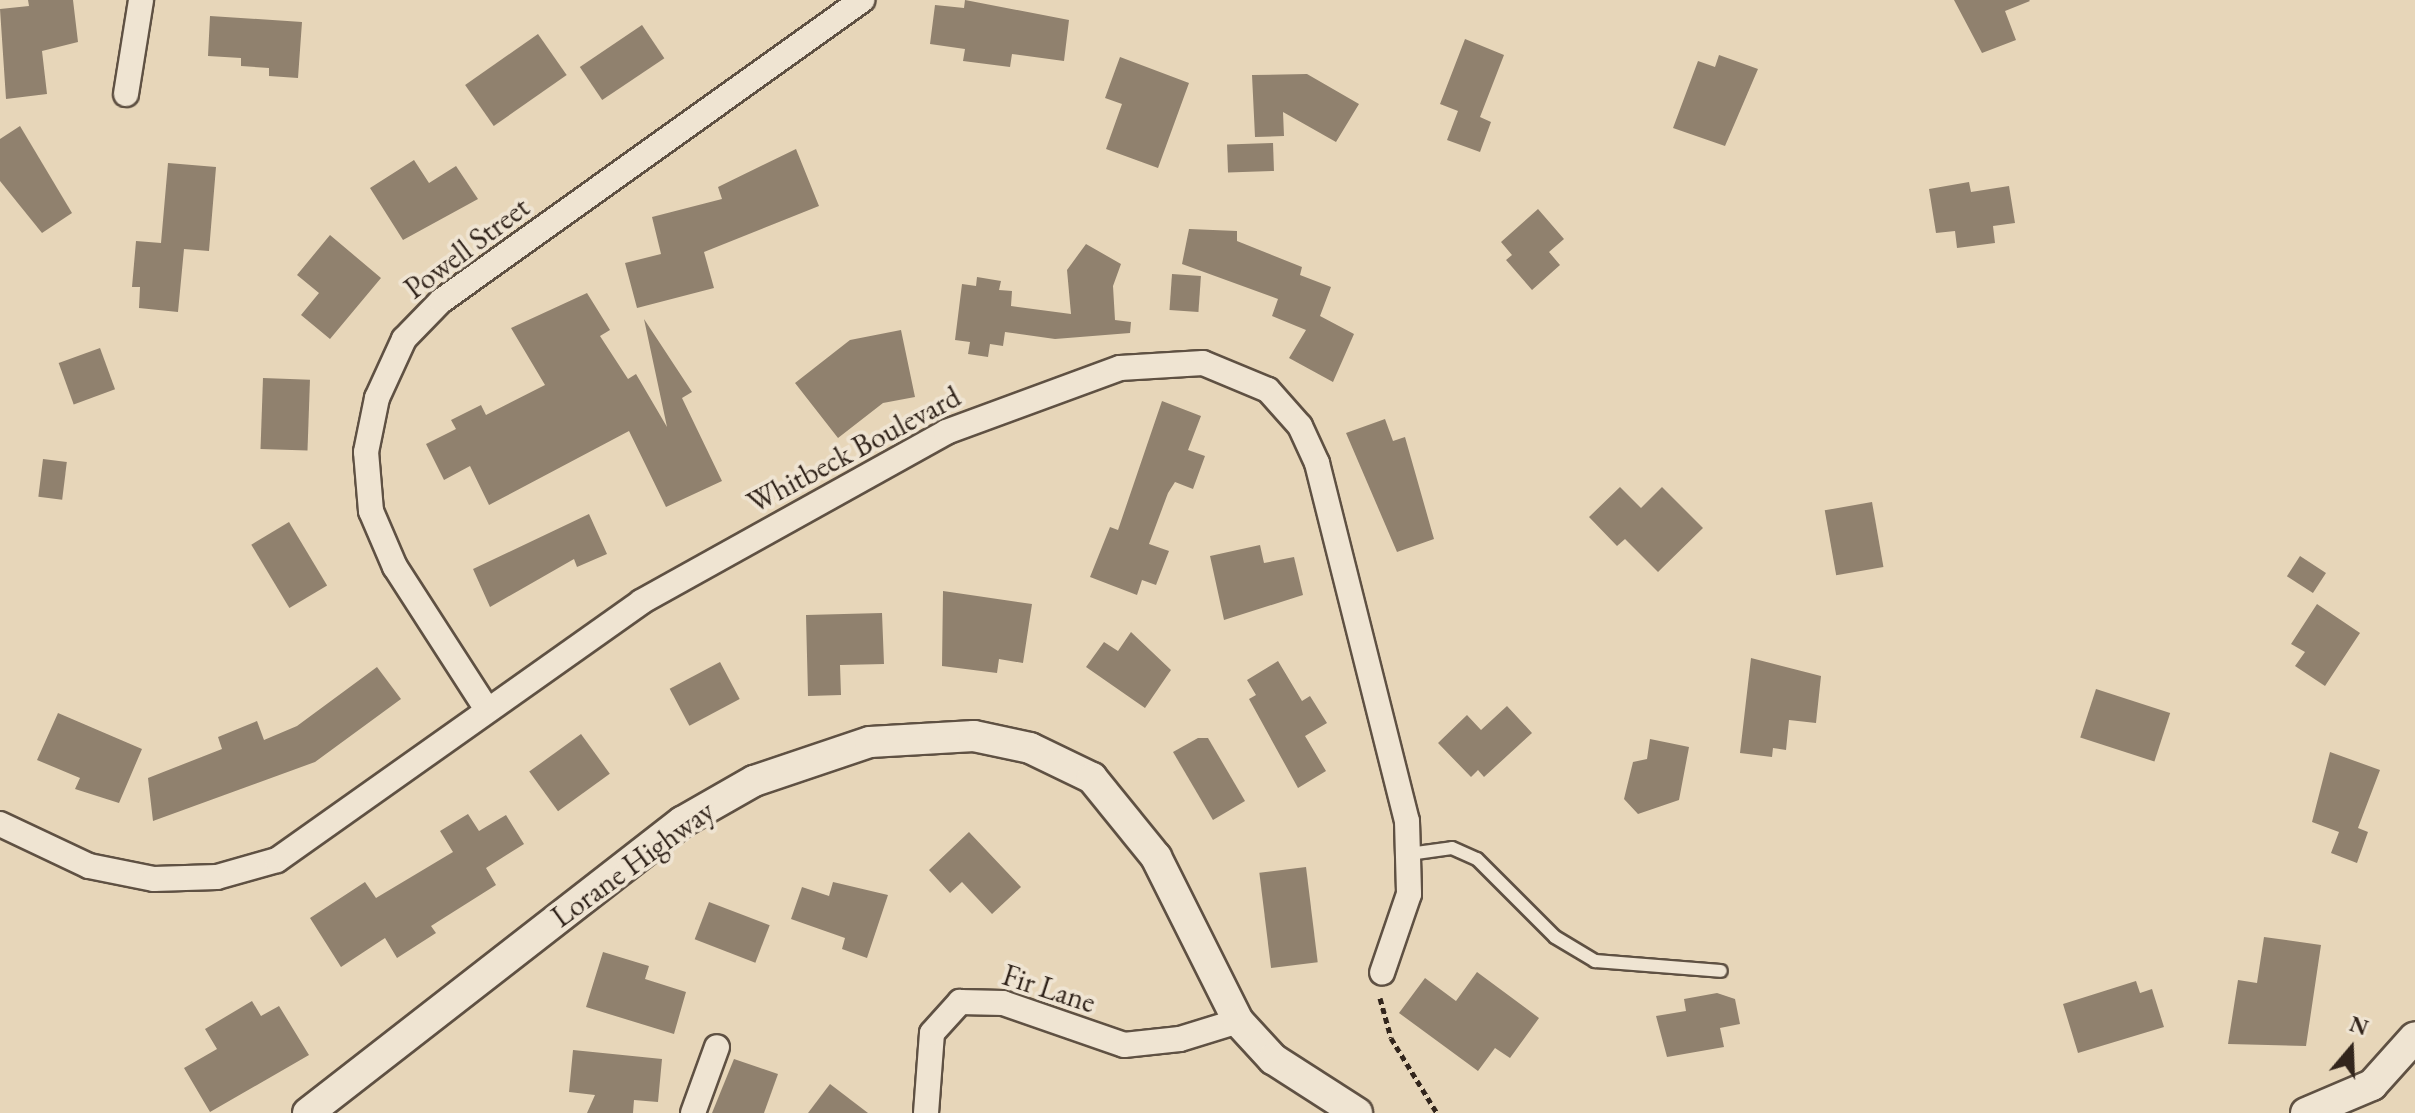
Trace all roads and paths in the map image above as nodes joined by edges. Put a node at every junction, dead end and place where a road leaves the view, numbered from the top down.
1 (141, 0) edge
2 (862, 0) edge
3 (126, 94) dead end
4 (486, 708) junction
5 (0, 824) edge
6 (1409, 854) junction
7 (1721, 971) dead end
8 (1382, 973) joint
9 (1238, 1021) junction
10 (2415, 1037) edge
11 (717, 1047) dead end
12 (1331, 1104) edge
13 (308, 1113) edge
14 (693, 1113) edge
15 (926, 1113) edge
16 (1357, 1113) edge
17 (1437, 1113) edge
18 (2306, 1113) edge

1 - 3 street
2 - 4 street, Powell Street
4 - 5 street, Whitbeck Boulevard
4 - 6 street, Whitbeck Boulevard
6 - 7 lane
6 - 8 street, Whitbeck Boulevard
8 - 17 path
9 - 12 street, Lorane Highway
9 - 13 street, Lorane Highway
9 - 15 street, Fir Lane
10 - 18 street
11 - 14 street
12 - 16 street, Lorane Highway

